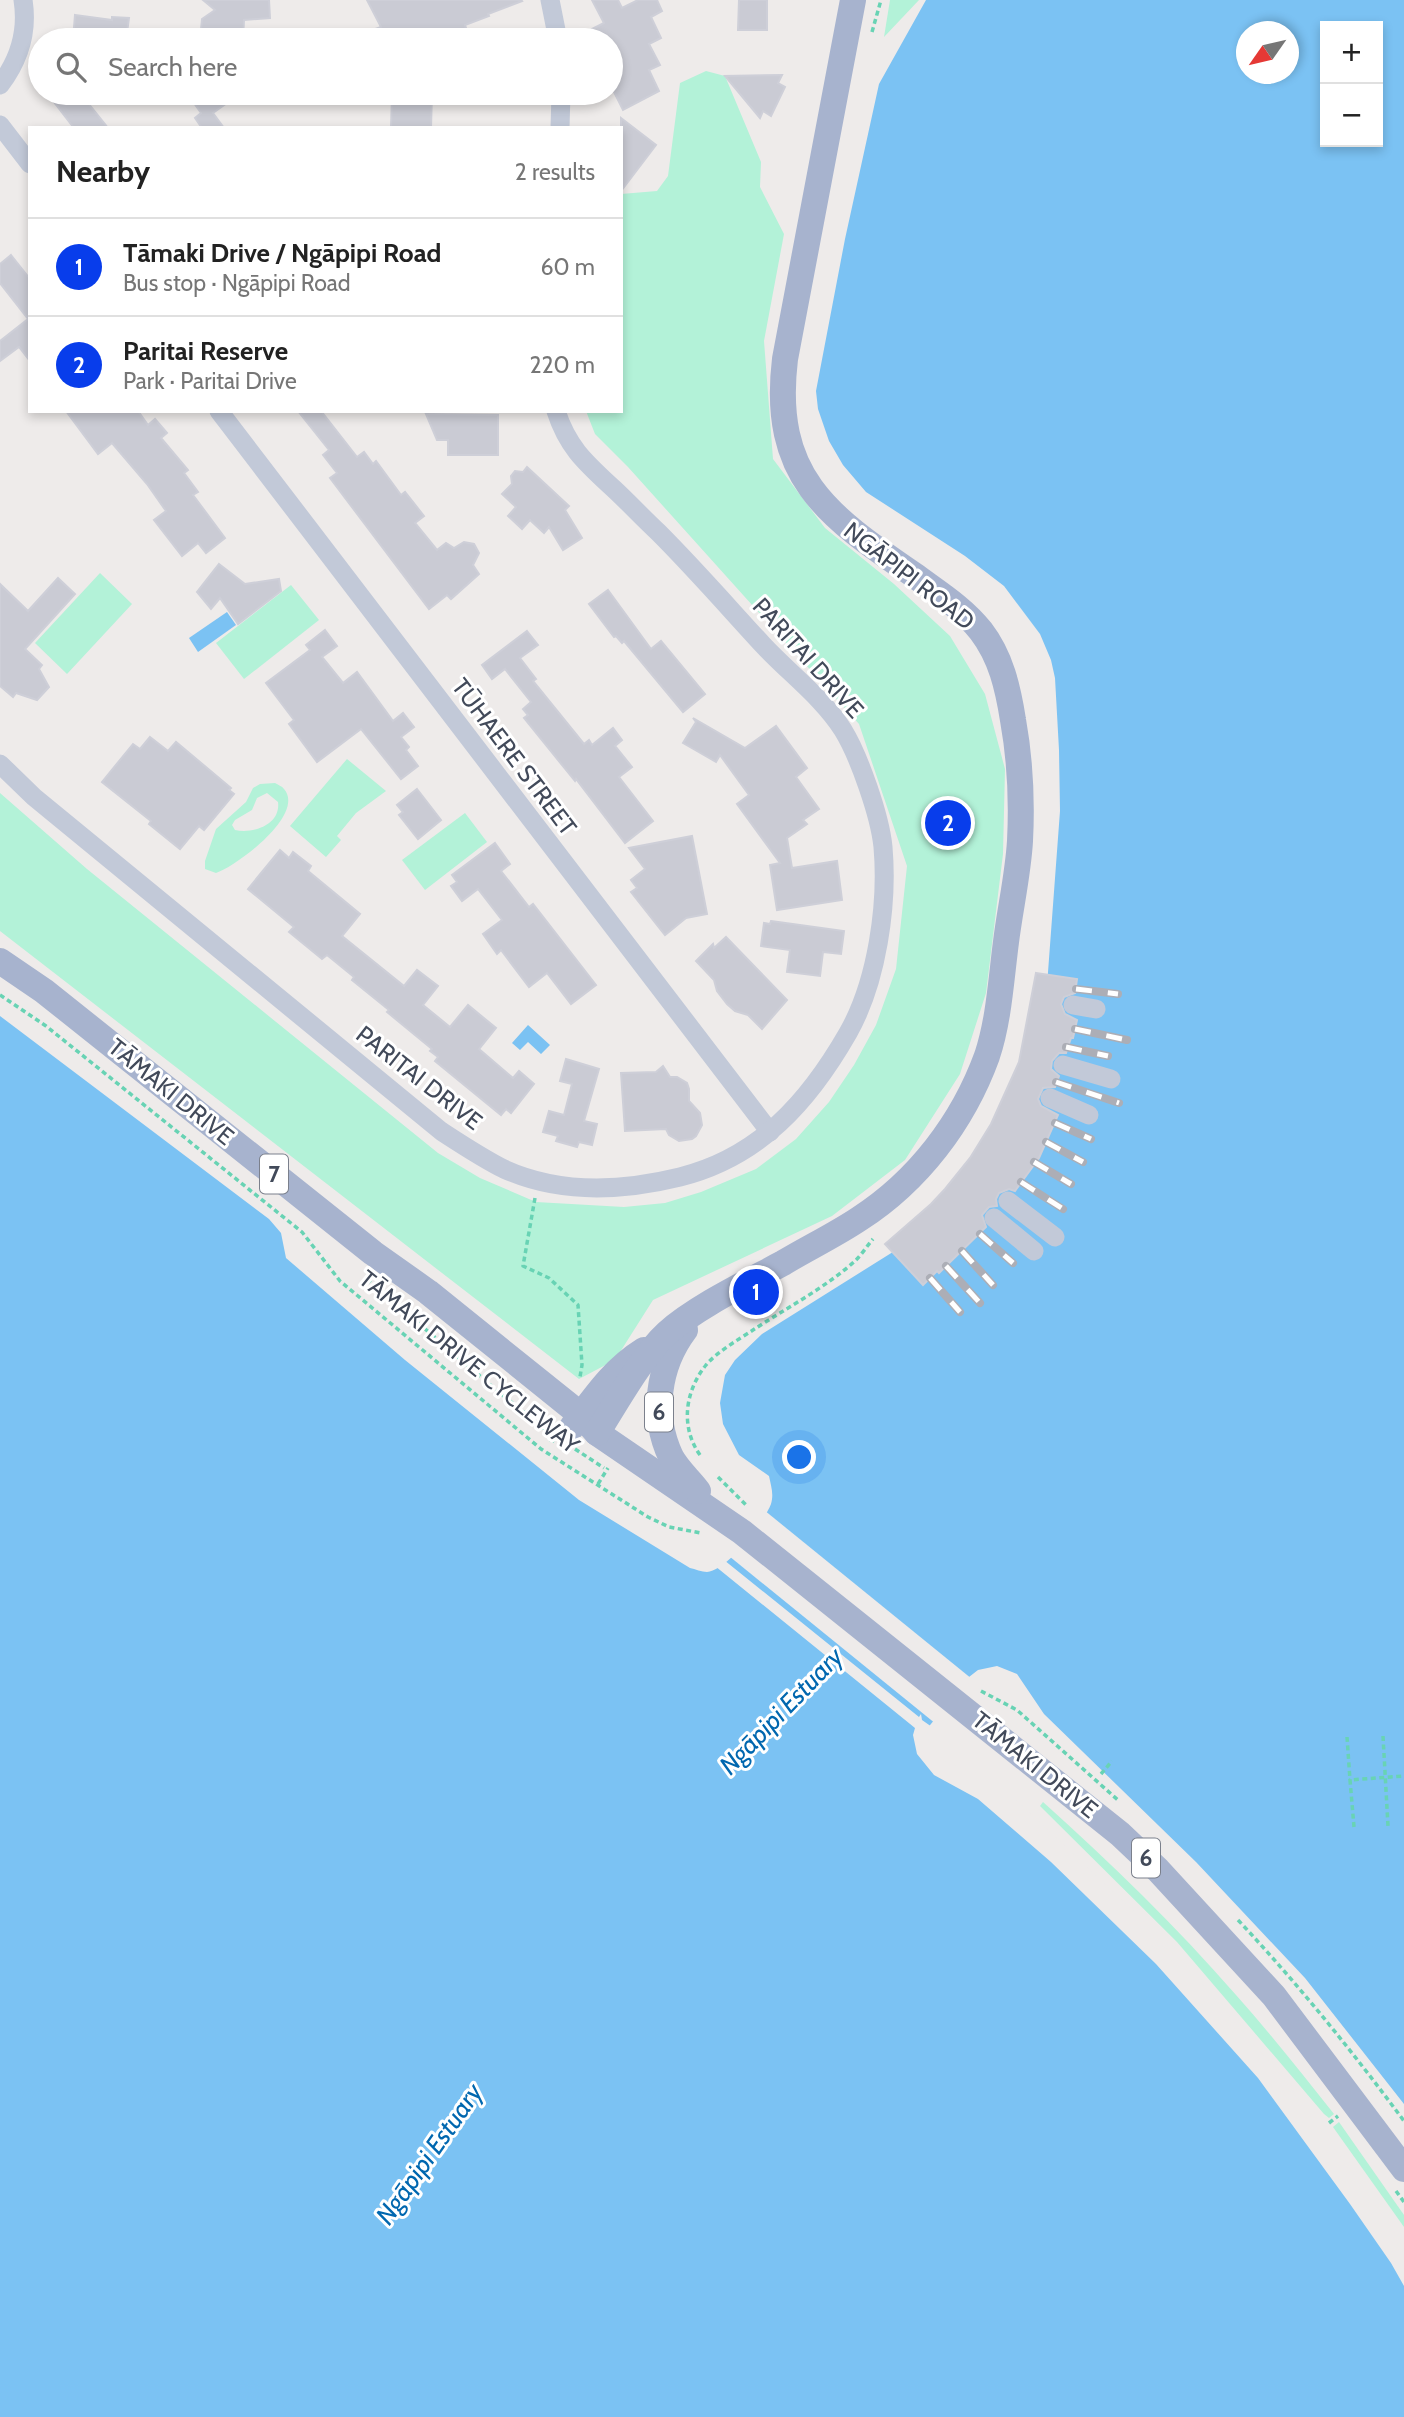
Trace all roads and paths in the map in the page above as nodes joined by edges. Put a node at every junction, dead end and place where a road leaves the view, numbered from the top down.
1 (23, 0) edge
2 (550, 0) edge
3 (853, 0) edge
4 (881, 0) edge
5 (556, 28) edge
6 (871, 34) dead end
7 (0, 85) edge
8 (561, 105) edge
9 (0, 125) edge
10 (560, 126) edge
11 (28, 161) edge
12 (221, 413) edge
13 (557, 413) edge
14 (0, 764) edge
15 (0, 961) edge
16 (0, 995) edge
17 (1073, 1005) dead end
18 (1096, 1009) dead end
19 (1063, 1065) dead end
20 (1111, 1079) dead end
21 (1050, 1098) dead end
22 (1089, 1115) dead end
23 (770, 1132) junction
24 (536, 1198) dead end
25 (1008, 1201) dead end
26 (994, 1218) dead end
27 (875, 1236) dead end
28 (1055, 1237) dead end
29 (1034, 1251) dead end
30 (368, 1265) junction
31 (701, 1310) junction
32 (579, 1383) dead end
33 (577, 1432) junction
34 (707, 1463) dead end
35 (611, 1472) dead end
36 (713, 1472) dead end
37 (748, 1506) dead end
38 (711, 1510) junction
39 (709, 1537) dead end
40 (981, 1692) dead end
41 (1384, 1736) dead end
42 (1347, 1737) dead end
43 (1112, 1761) dead end
44 (1101, 1774) dead end
45 (1404, 1776) edge
46 (1386, 1778) junction
47 (1350, 1780) junction
48 (1119, 1801) dead end
49 (1388, 1826) dead end
50 (1353, 1827) dead end
51 (1329, 2123) dead end
52 (1347, 2123) dead end
53 (1398, 2176) edge
54 (1404, 2202) edge

1 - 7 street
2 - 5 street
3 - 31 main road, NGĀPIPI ROAD / 6
4 - 6 path
8 - 10 street
9 - 11 street
12 - 23 street, TŪHAERE STREET
13 - 23 street, PARITAI DRIVE
14 - 23 street, PARITAI DRIVE
15 - 30 main road, TĀMAKI DRIVE / 7
16 - 39 path, TĀMAKI DRIVE CYCLEWAY
17 - 18 street
19 - 20 street
21 - 22 street
24 - 32 path
25 - 28 street
26 - 29 street
27 - 34 path
30 - 33 path
30 - 33 main road, TĀMAKI DRIVE / 7
31 - 33 main road, NGĀPIPI ROAD / 6
31 - 38 main road, 6
33 - 35 path
33 - 38 main road, TĀMAKI DRIVE / 6
36 - 37 path
38 - 53 main road, TĀMAKI DRIVE / 6
40 - 48 path
41 - 46 path
42 - 47 path
43 - 44 path
45 - 46 path
46 - 47 path
46 - 49 path
47 - 50 path
51 - 52 path
53 - 54 path

